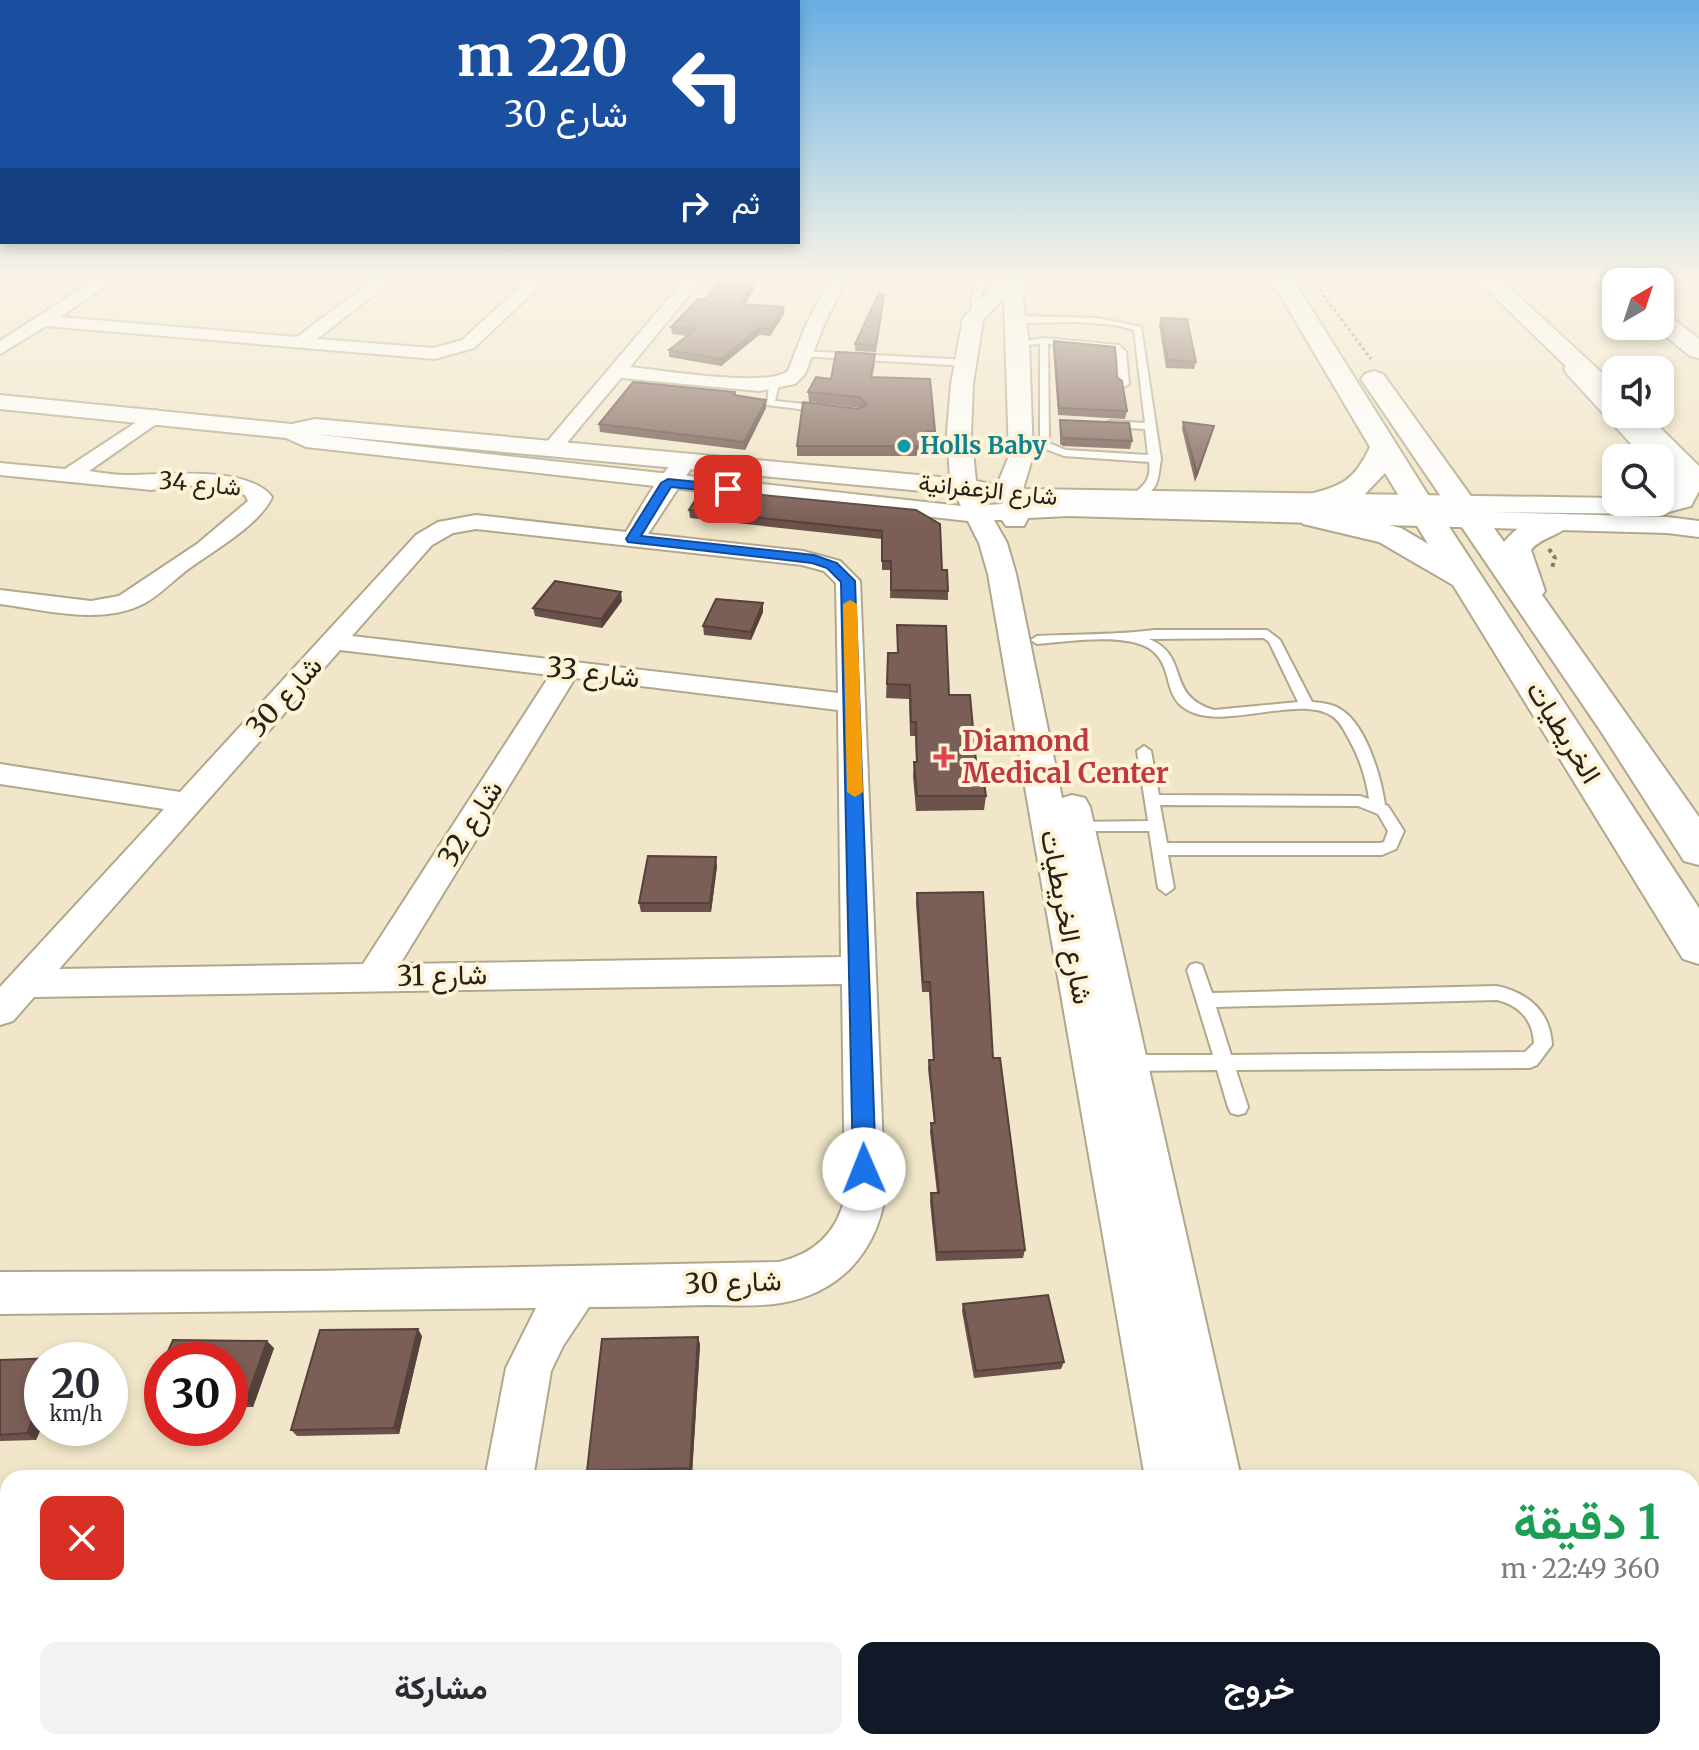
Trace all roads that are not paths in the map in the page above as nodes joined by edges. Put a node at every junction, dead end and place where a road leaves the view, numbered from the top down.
1 (628, 360) edge
2 (801, 360) edge
3 (906, 360) edge
4 (967, 360) edge
5 (1013, 360) edge
6 (1037, 360) edge
7 (1120, 360) edge
8 (1143, 360) edge
9 (1331, 360) edge
10 (1361, 360) edge
11 (1570, 360) edge
12 (1573, 360) edge
13 (966, 363) junction
14 (618, 372) junction
15 (774, 384) junction
16 (1146, 385) junction
17 (1602, 387) edge
18 (0, 402) edge
19 (831, 410) edge
20 (155, 416) junction
21 (1043, 421) junction
22 (1059, 422) edge
23 (1105, 424) edge
24 (1152, 426) junction
25 (1645, 428) edge
26 (292, 431) junction
27 (1645, 444) edge
28 (1384, 446) junction
29 (553, 447) junction
30 (1156, 459) junction
31 (686, 461) junction
32 (0, 469) edge
33 (1674, 474) edge
34 (69, 476) junction
35 (746, 478) junction
36 (131, 481) junction
37 (668, 483) junction
38 (1699, 483) edge
39 (997, 496) junction
40 (1120, 500) junction
41 (1674, 503) edge
42 (1602, 507) edge
43 (1316, 509) junction
44 (1424, 511) junction
45 (1467, 512) junction
46 (1556, 522) junction
47 (1699, 529) edge
48 (633, 539) junction
49 (185, 560) junction
50 (1469, 581) junction
51 (0, 597) edge
52 (1535, 608) junction
53 (1132, 638) junction
54 (1037, 640) junction
55 (333, 641) junction
56 (567, 669) junction
57 (853, 703) junction
58 (1307, 705) junction
59 (1144, 751) dead end
60 (0, 774) edge
61 (1151, 800) junction
62 (188, 803) junction
63 (1377, 805) junction
64 (1156, 826) junction
65 (1076, 827) junction
66 (1160, 849) junction
67 (1699, 850) edge
68 (1166, 888) dead end
69 (1699, 946) edge
70 (859, 970) junction
71 (1196, 970) dead end
72 (374, 976) junction
73 (25, 983) junction
74 (1205, 1000) junction
75 (0, 1011) edge
76 (1224, 1062) junction
77 (1126, 1063) junction
78 (1238, 1107) dead end
79 (579, 1285) junction
80 (0, 1293) edge
81 (510, 1470) edge
82 (1172, 1470) edge
83 (1210, 1470) edge

1 - 14 street
2 - 15 street
3 - 13 lane
4 - 13 street, شارع الخريطيات
5 - 39 street, شارع الخريطيات
6 - 21 lane
7 - 16 lane
8 - 16 lane
9 - 28 main road, الخريطيات
10 - 45 main road, الخريطيات
11 - 27 street, شارع الزعفرانية
12 - 17 main road
13 - 39 street, شارع الخريطيات
14 - 15 street
14 - 29 street
15 - 19 lane
16 - 24 lane
18 - 20 street, شارع الزعفرانية
20 - 26 street, شارع الزعفرانية
20 - 34 street
21 - 22 lane
21 - 30 lane
23 - 24 lane
24 - 30 lane
25 - 38 main road
26 - 29 street, شارع الزعفرانية
26 - 37 street, شارع الزعفرانية
28 - 43 main road
28 - 44 main road, الخريطيات
29 - 31 street, شارع الزعفرانية
30 - 40 lane
31 - 35 street, شارع الزعفرانية
31 - 37 street
32 - 34 street, شارع 34
33 - 41 street, شارع الزعفرانية
34 - 36 street, شارع 34
35 - 37 street, شارع الزعفرانية
35 - 39 street, شارع الزعفرانية
36 - 49 street, شارع 34
36 - 49 street, شارع 34
37 - 48 street
39 - 40 street, شارع الزعفرانية
39 - 43 street, شارع الزعفرانية
39 - 54 street, شارع الخريطيات
39 - 82 street, شارع الخريطيات
40 - 43 street, شارع الزعفرانية
42 - 45 street, شارع الزعفرانية
43 - 44 street, شارع الزعفرانية
43 - 50 main road
44 - 45 street, شارع الزعفرانية
44 - 50 main road, الخريطيات
45 - 46 street, شارع الزعفرانية
45 - 52 main road, الخريطيات
46 - 47 street, شارع الزعفرانية
46 - 52 main road
48 - 55 street, شارع 30
48 - 57 street, شارع 30
49 - 51 street, شارع 34
50 - 69 main road, الخريطيات
52 - 67 main road, الخريطيات
53 - 54 lane
53 - 58 lane
53 - 58 lane
54 - 65 street, شارع الخريطيات
55 - 56 street, شارع 33
55 - 62 street, شارع 30
56 - 57 street, شارع 33
56 - 72 street, شارع 32
57 - 70 street, شارع 30
58 - 63 lane
59 - 61 lane
60 - 62 street
61 - 63 lane
61 - 64 lane
62 - 73 street, شارع 30
63 - 66 lane
64 - 65 lane
64 - 66 lane
65 - 77 street, شارع الخريطيات
66 - 68 lane
70 - 72 street, شارع 31
70 - 79 street, شارع 30
71 - 74 lane
72 - 73 street, شارع 31
73 - 75 street, شارع 30
74 - 76 lane
74 - 76 lane
76 - 77 lane
76 - 78 lane
77 - 83 street, شارع الخريطيات
79 - 80 street, شارع 30
79 - 81 street

